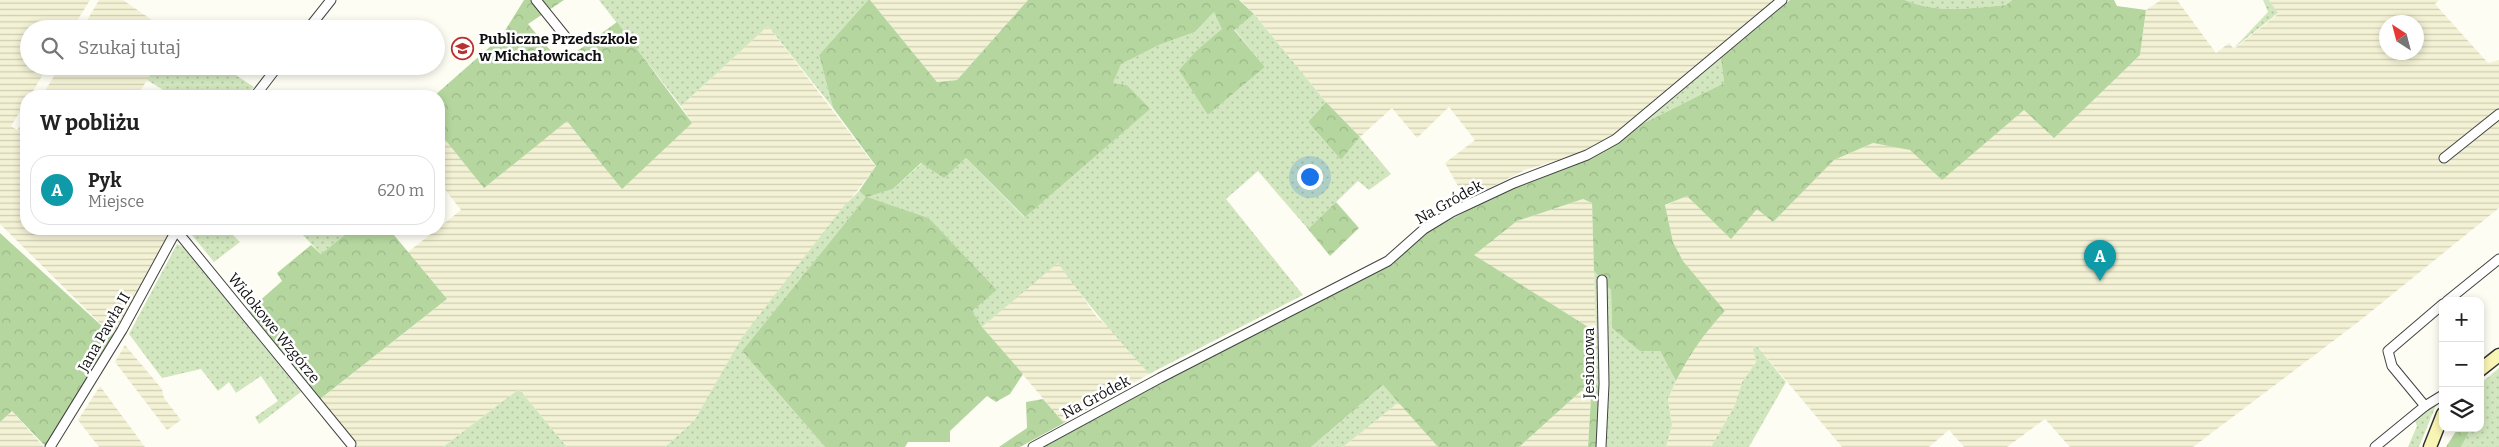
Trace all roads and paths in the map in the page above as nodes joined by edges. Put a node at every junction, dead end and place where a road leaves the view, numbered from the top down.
1 (331, 0) edge
2 (536, 0) edge
3 (1782, 0) edge
4 (315, 20) edge
5 (565, 36) dead end
6 (271, 75) edge
7 (260, 90) edge
8 (2499, 114) edge
9 (2444, 158) dead end
10 (174, 235) edge
11 (182, 235) edge
12 (2499, 259) edge
13 (1602, 280) dead end
14 (2452, 297) edge
15 (2439, 307) edge
16 (2499, 355) edge
17 (2484, 367) edge
18 (2439, 397) edge
19 (2425, 406) junction
20 (2439, 424) edge
21 (351, 444) dead end
22 (50, 447) edge
23 (1033, 447) edge
24 (1601, 447) edge
25 (2375, 447) edge
26 (2430, 447) edge

1 - 4 street
2 - 5 street
3 - 23 street, Na Gródek
6 - 7 street
8 - 9 street
10 - 22 street, Jana Pawła II
11 - 21 street, Widokowe Wzgórze
12 - 14 street
13 - 24 street, Jesionowa
15 - 19 street
16 - 17 main road
18 - 19 street
19 - 25 street
20 - 26 main road

